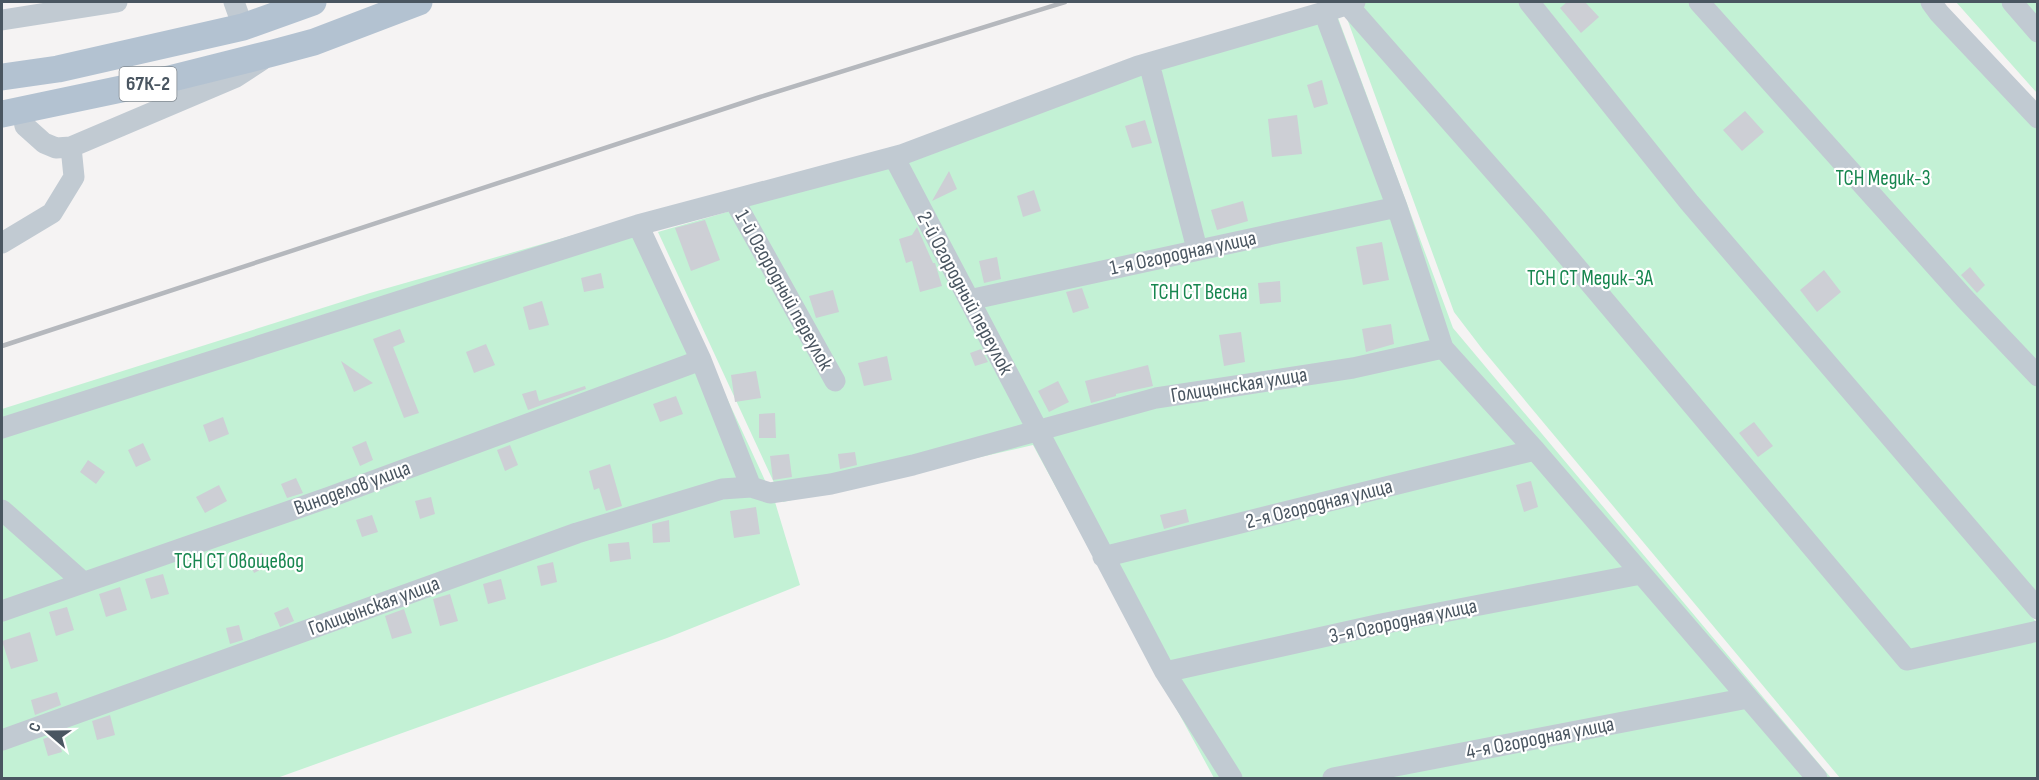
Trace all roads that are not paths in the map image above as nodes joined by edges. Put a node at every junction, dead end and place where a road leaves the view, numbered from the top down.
1 (117, 2) edge
2 (234, 2) edge
3 (313, 2) edge
4 (419, 2) edge
5 (1528, 2) edge
6 (1699, 2) edge
7 (1931, 2) edge
8 (2012, 2) edge
9 (1351, 3) edge
10 (1324, 12) junction
11 (2, 20) edge
12 (243, 27) junction
13 (2037, 32) edge
14 (273, 53) junction
15 (1149, 63) junction
16 (58, 69) junction
17 (2, 77) edge
18 (12, 113) edge
19 (2037, 118) edge
20 (71, 147) junction
21 (894, 157) junction
22 (734, 200) junction
23 (1397, 207) junction
24 (638, 225) junction
25 (2, 243) edge
26 (1197, 249) junction
27 (969, 300) junction
28 (1443, 348) junction
29 (701, 360) junction
30 (2037, 376) edge
31 (835, 381) dead end
32 (2, 428) edge
33 (1037, 430) junction
34 (1535, 450) junction
35 (751, 487) junction
36 (2, 510) edge
37 (1103, 557) junction
38 (1641, 574) junction
39 (83, 582) junction
40 (2037, 609) edge
41 (2, 611) edge
42 (2037, 631) edge
43 (1166, 672) junction
44 (1748, 698) junction
45 (2, 740) edge
46 (1232, 778) edge
47 (1333, 778) edge
48 (1817, 778) edge

1 - 11 street
2 - 12 street
3 - 12 main road, 67К-2
4 - 14 main road, 67К-2
5 - 40 street
6 - 30 street
7 - 19 street
8 - 13 street
9 - 10 street
9 - 42 street
10 - 15 street
10 - 23 street
12 - 16 main road, 67К-2
14 - 18 main road, 67К-2
14 - 20 street
15 - 21 street
15 - 26 street
16 - 17 main road, 67К-2
16 - 18 main road
18 - 20 street
20 - 25 street
21 - 22 street
21 - 27 street, 2-й Огородный переулок
22 - 24 street
22 - 31 street, 1-й Огородный переулок
23 - 26 street, 1-я Огородная улица
23 - 28 street
24 - 29 street
24 - 32 street
26 - 27 street, 1-я Огородная улица
27 - 33 street, 2-й Огородный переулок
28 - 33 street, Голицынская улица
28 - 34 street
29 - 35 street
29 - 39 street, Виноделов улица
33 - 35 street, Голицынская улица
33 - 37 street, 2-й Огородный переулок
34 - 37 street, 2-я Огородная улица
34 - 38 street
35 - 45 street, Голицынская улица
36 - 39 street
37 - 43 street, 2-й Огородный переулок
38 - 43 street, 3-я Огородная улица
38 - 44 street
39 - 41 street, Виноделов улица
43 - 46 street, 2-й Огородный переулок
44 - 47 street, 4-я Огородная улица
44 - 48 street

